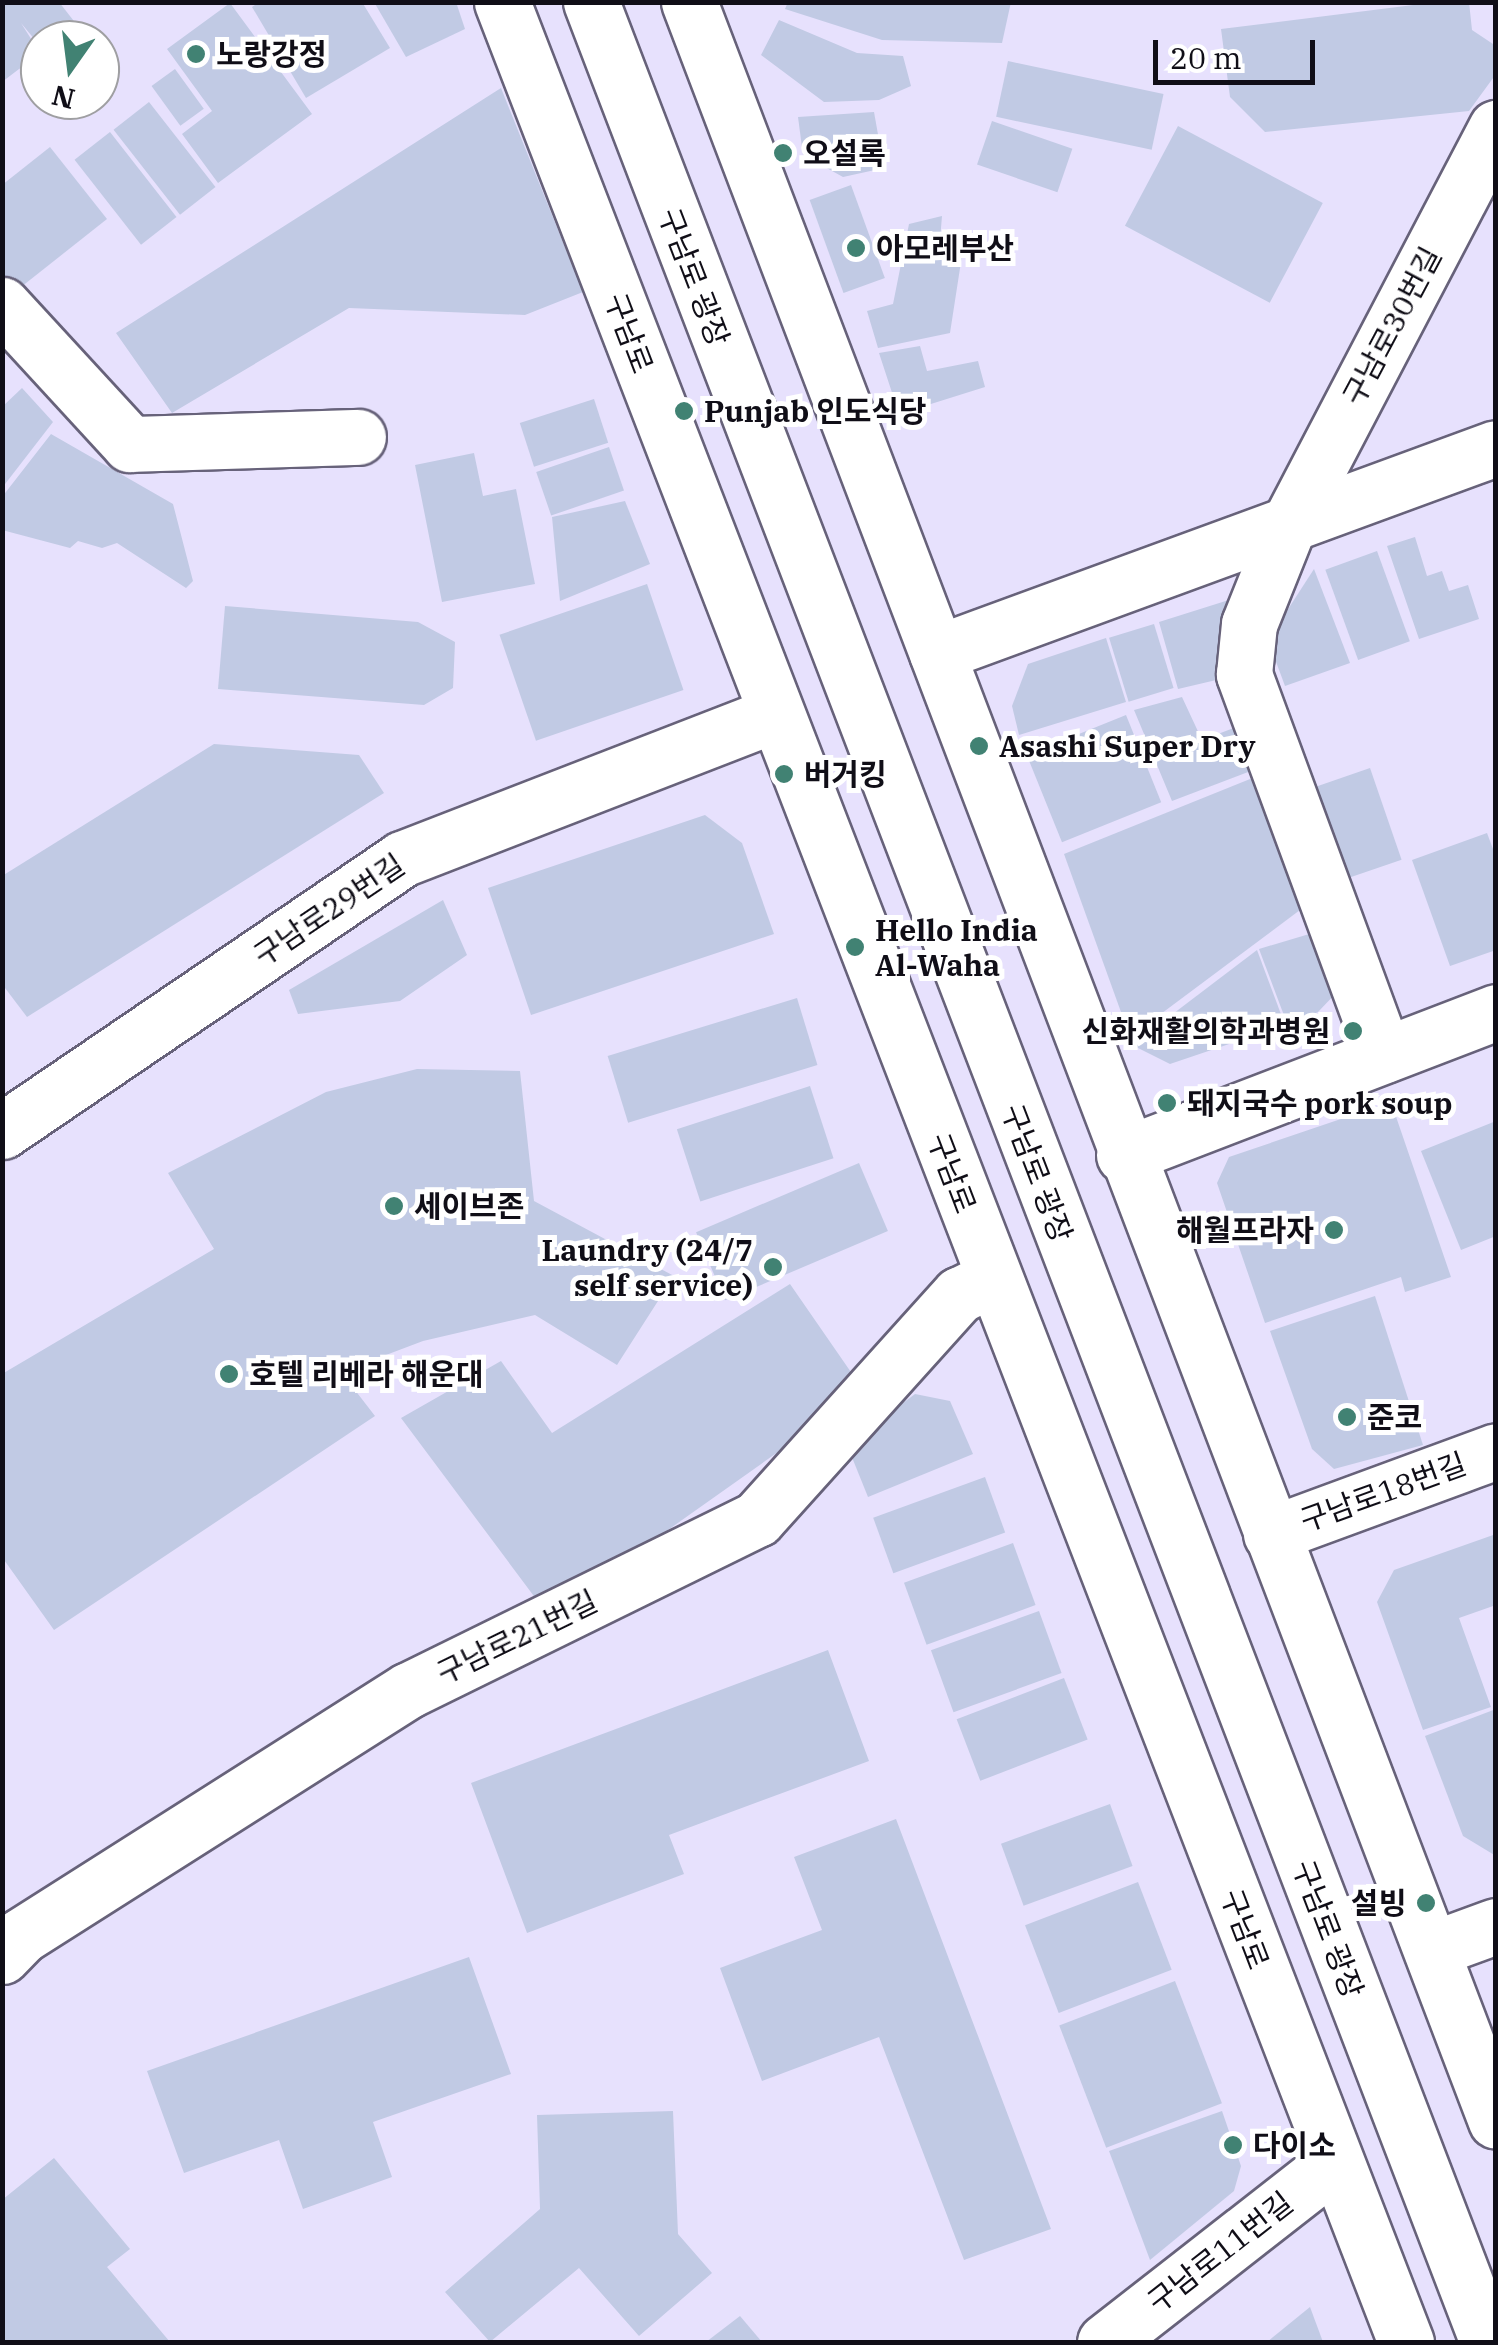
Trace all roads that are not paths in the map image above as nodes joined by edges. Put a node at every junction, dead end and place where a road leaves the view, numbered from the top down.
1 (502, 2) edge
2 (591, 2) edge
3 (695, 7) edge
4 (1496, 128) edge
5 (2, 305) edge
6 (358, 437) dead end
7 (1496, 448) edge
8 (1289, 524) junction
9 (938, 653) junction
10 (776, 714) junction
11 (1496, 1012) edge
12 (1384, 1055) junction
13 (9, 1116) edge
14 (1124, 1155) junction
15 (992, 1279) junction
16 (1496, 1450) edge
17 (1272, 1534) junction
18 (1496, 1926) edge
19 (1433, 1949) junction
20 (2, 1956) edge
21 (1496, 2121) edge
22 (1335, 2162) junction
23 (1105, 2342) edge
24 (1406, 2342) edge
25 (1488, 2342) edge

1 - 10 street, 구남로
2 - 25 street, 구남로 광장
3 - 9 street
4 - 8 street, 구남로30번길
5 - 6 street
7 - 8 street
8 - 9 street
8 - 12 street, 구남로30번길
9 - 14 street
10 - 13 street, 구남로29번길
10 - 15 street, 구남로
11 - 12 street
12 - 14 street
14 - 17 street
15 - 20 street, 구남로21번길
15 - 22 street, 구남로
16 - 17 street, 구남로18번길
17 - 19 street
18 - 19 street
19 - 21 street
22 - 23 street, 구남로11번길
22 - 24 street, 구남로

